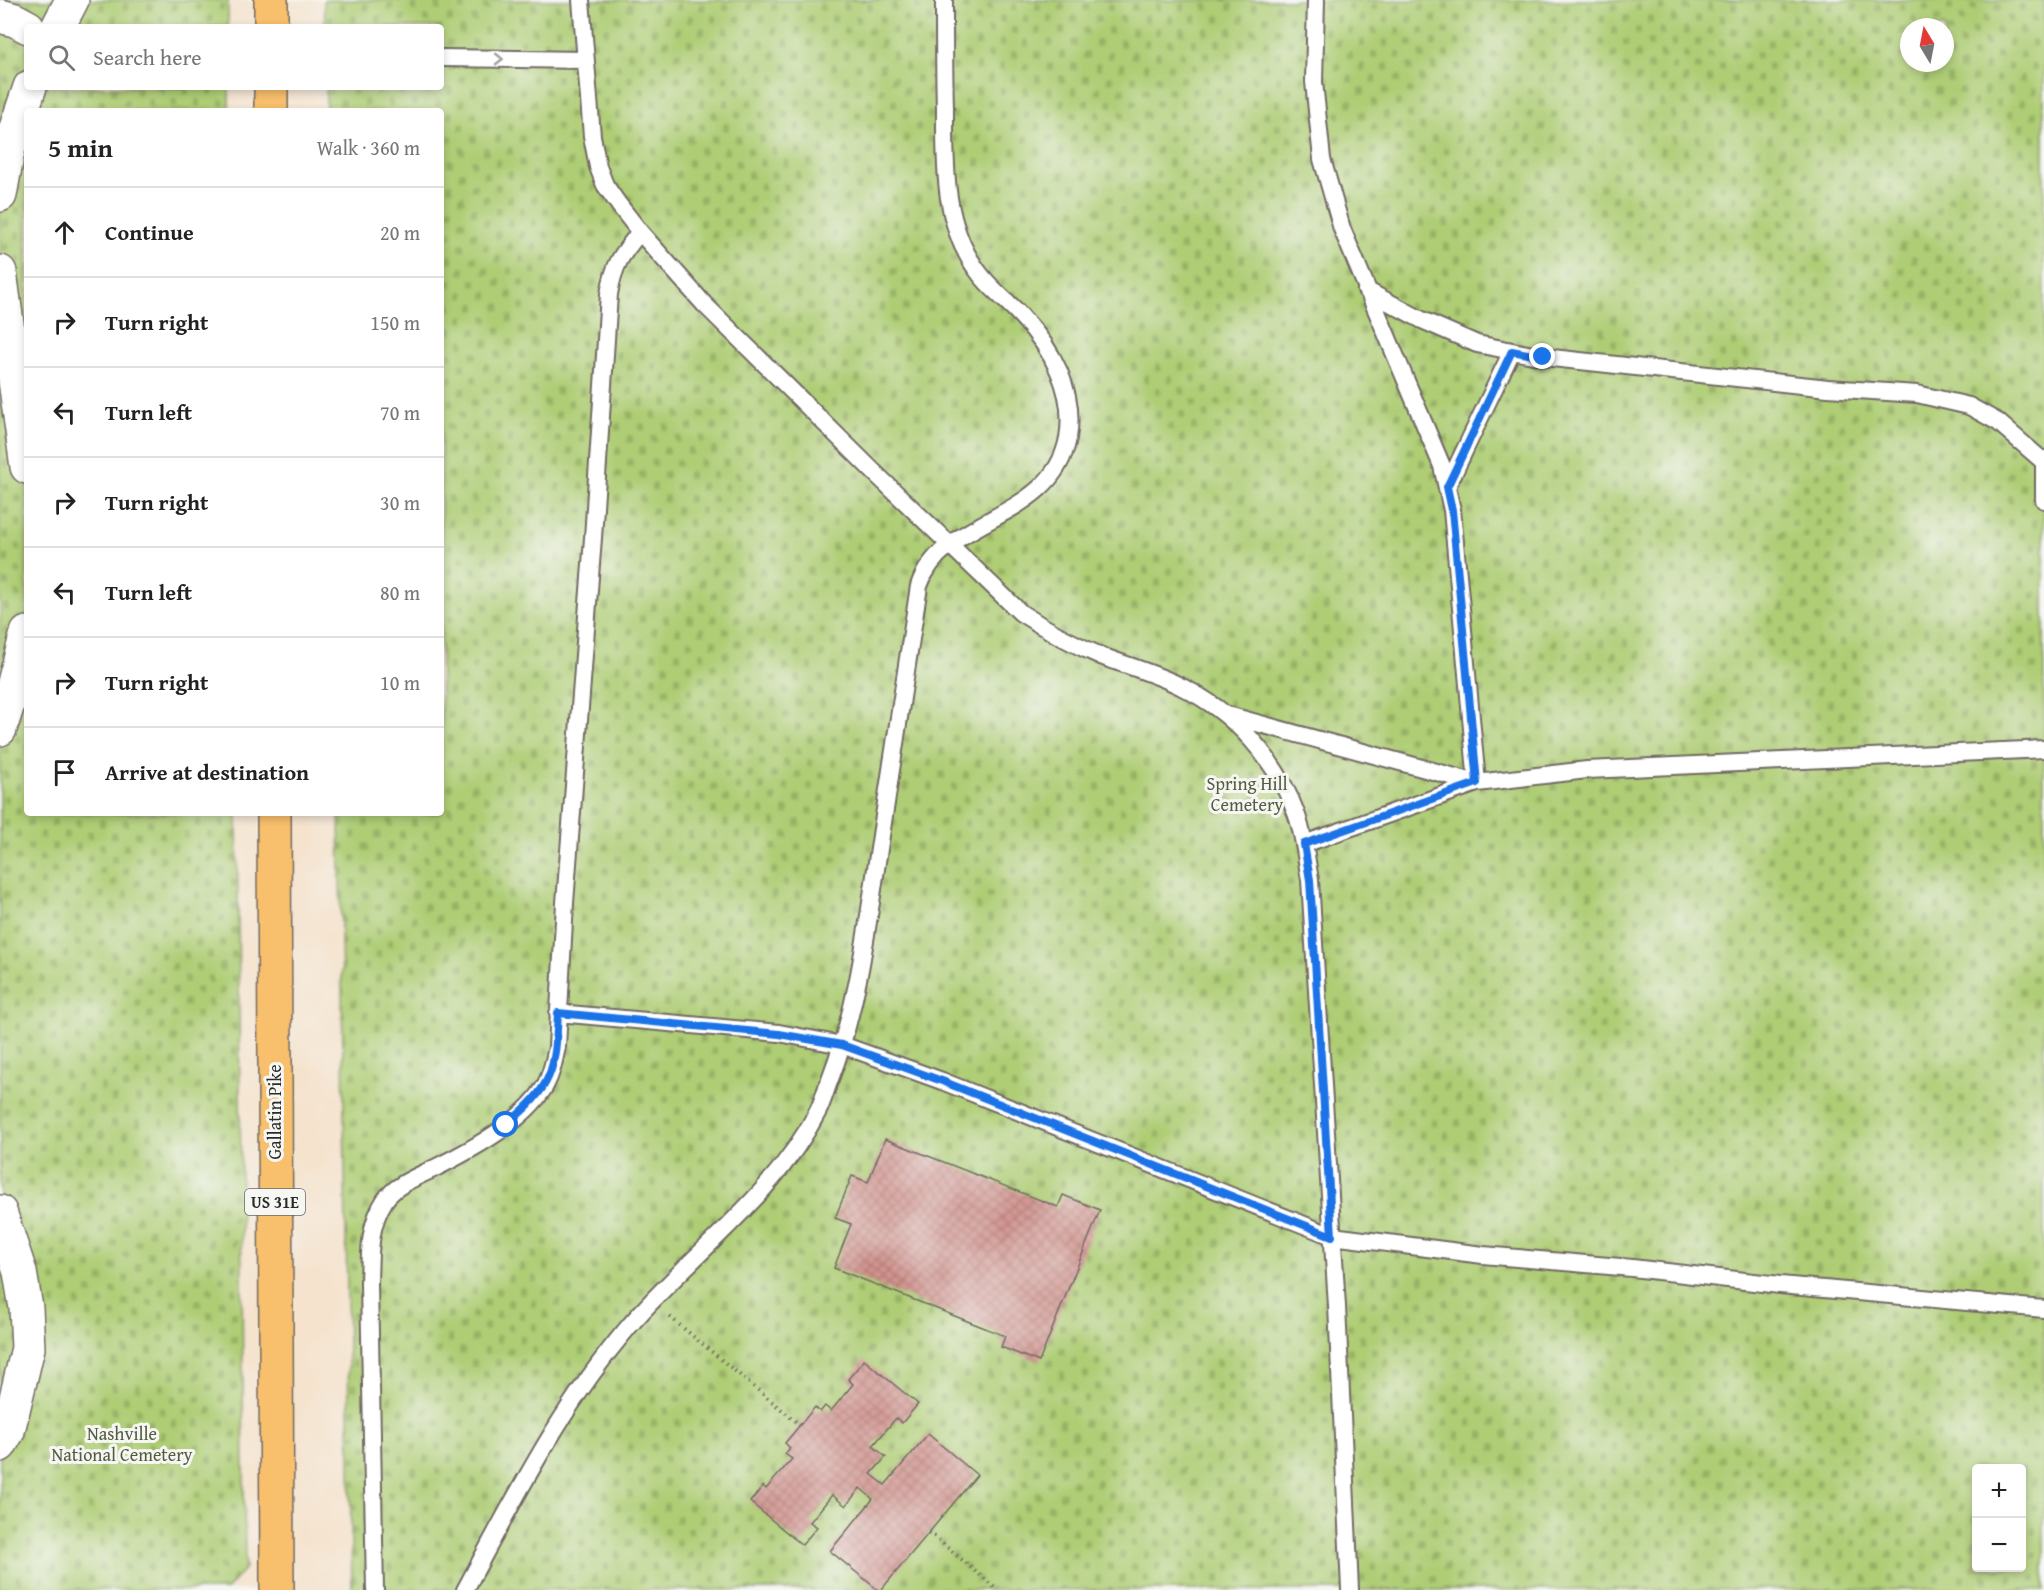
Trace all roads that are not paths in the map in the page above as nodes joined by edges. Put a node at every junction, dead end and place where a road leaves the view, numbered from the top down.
1 (72, 0) edge
2 (271, 0) edge
3 (581, 0) edge
4 (944, 0) edge
5 (1316, 0) edge
6 (0, 16) edge
7 (60, 24) edge
8 (271, 24) edge
9 (24, 25) edge
10 (444, 58) edge
11 (585, 60) junction
12 (29, 90) edge
13 (271, 90) edge
14 (272, 108) edge
15 (0, 195) edge
16 (640, 232) junction
17 (0, 272) edge
18 (1366, 290) junction
19 (1512, 351) junction
20 (24, 445) edge
21 (2044, 461) edge
22 (1447, 487) junction
23 (2044, 500) edge
24 (949, 544) junction
25 (24, 644) edge
26 (1224, 714) junction
27 (0, 729) edge
28 (2044, 749) edge
29 (1477, 783) junction
30 (274, 816) edge
31 (1304, 844) junction
32 (558, 1013) junction
33 (842, 1045) junction
34 (0, 1212) edge
35 (1332, 1236) junction
36 (2044, 1309) edge
37 (0, 1444) edge
38 (277, 1590) edge
39 (375, 1590) edge
40 (465, 1590) edge
41 (1350, 1590) edge

1 - 7 street
2 - 8 main road
3 - 11 lane
4 - 24 lane
5 - 18 lane
6 - 9 street
10 -> 11 lane
11 - 16 lane
12 - 15 street
13 - 14 main road
16 - 24 lane
16 - 32 lane
17 - 20 street
18 - 19 lane
18 - 22 lane
19 - 21 lane
19 - 22 lane
21 - 23 lane
22 - 29 lane
24 - 26 lane
24 - 33 lane
25 - 27 street
26 - 29 lane
26 - 31 lane
28 - 29 lane
29 - 31 lane
30 - 38 main road, Gallatin Pike / US 31E
31 - 35 lane
32 - 33 lane
32 - 39 lane
33 - 35 lane
33 - 40 lane
34 - 37 street
35 - 36 lane
35 - 41 lane

